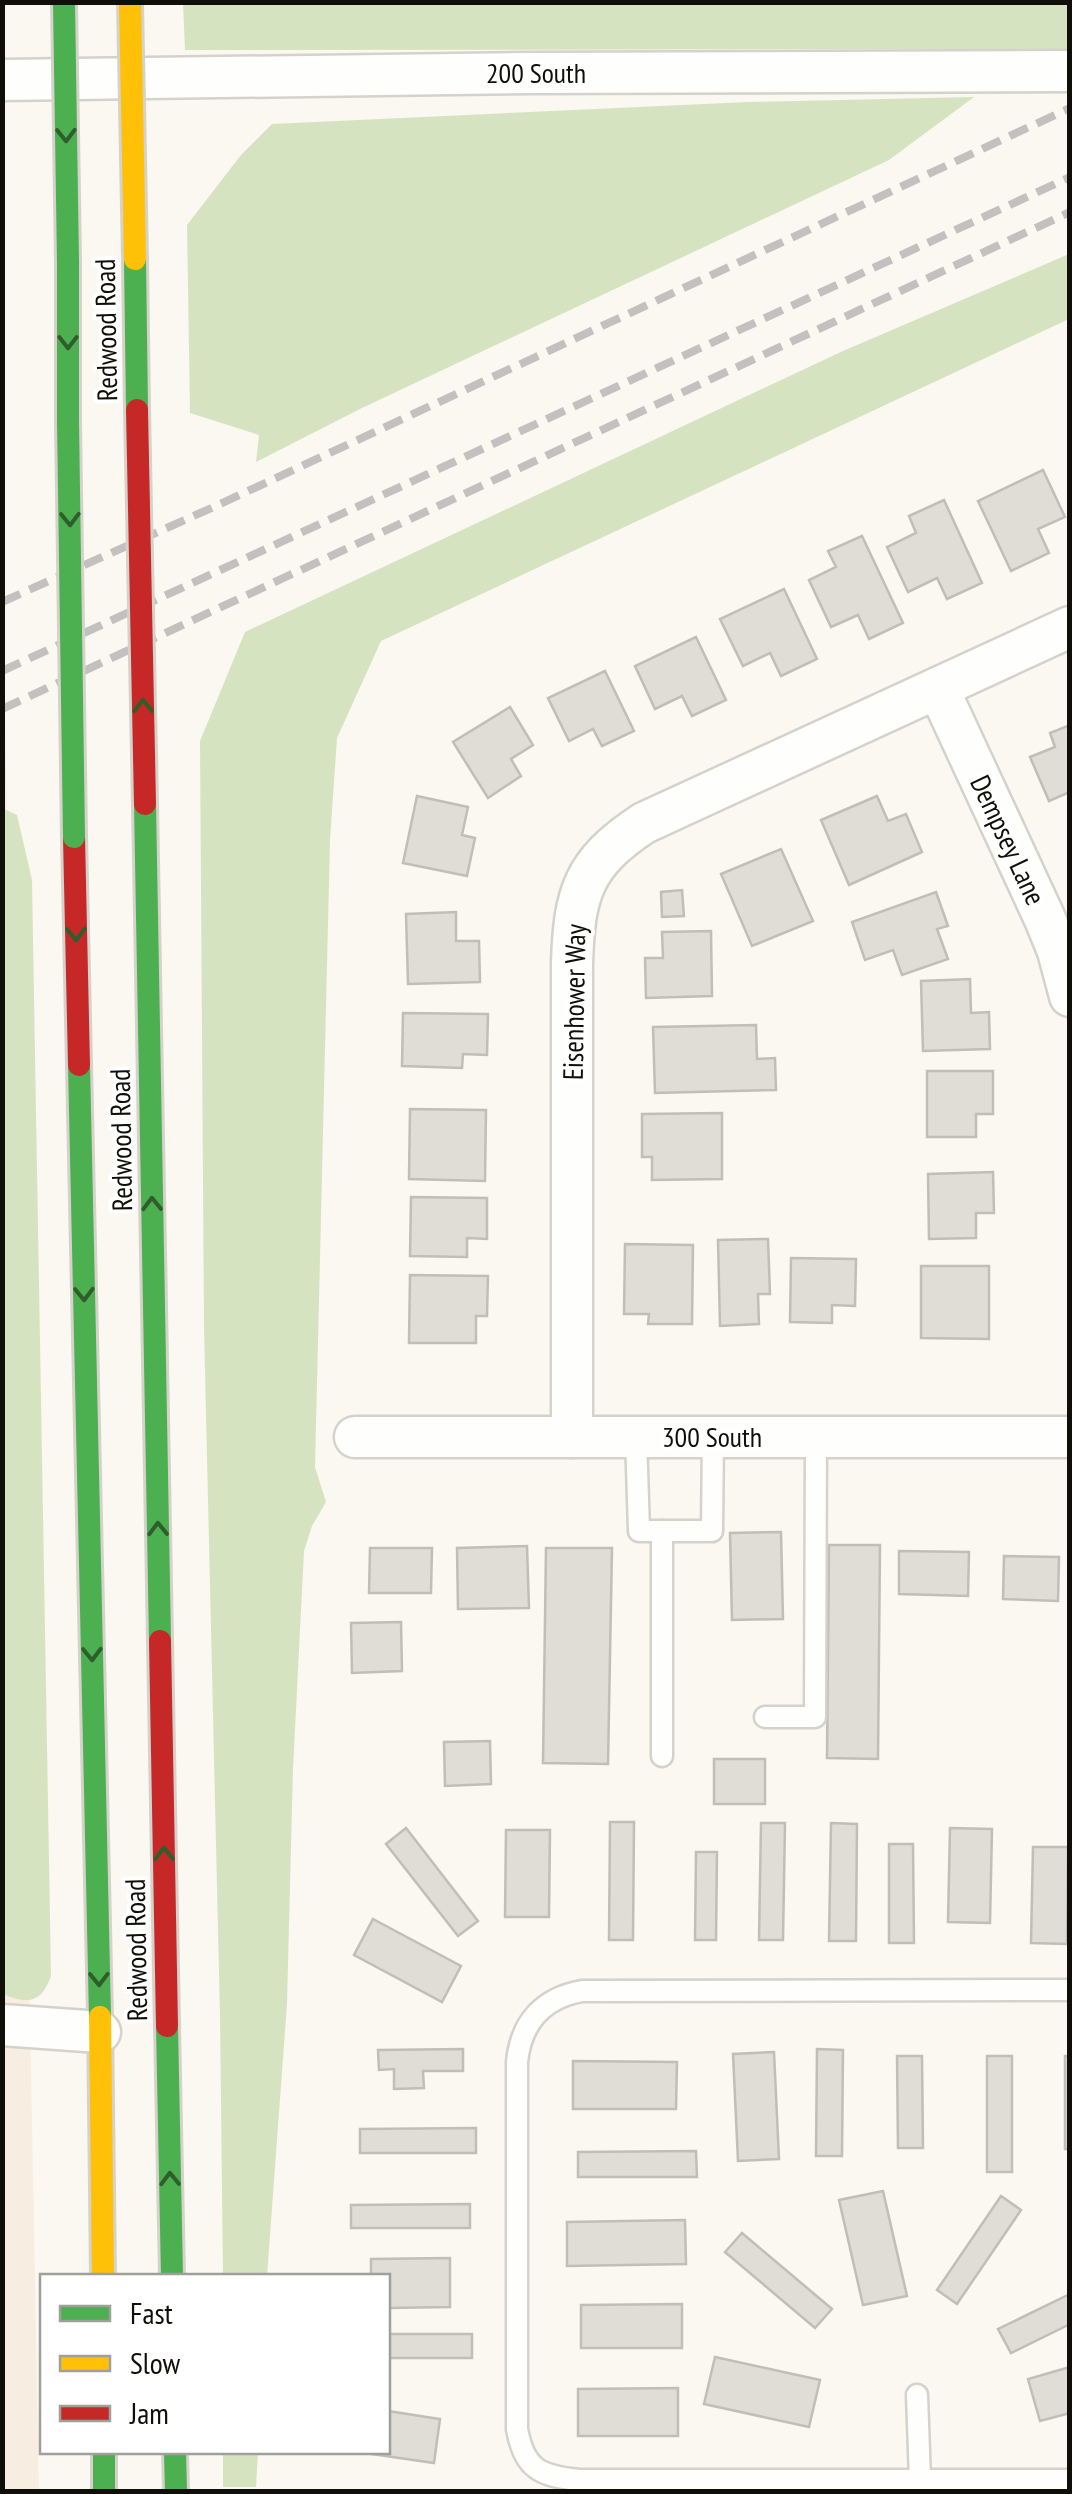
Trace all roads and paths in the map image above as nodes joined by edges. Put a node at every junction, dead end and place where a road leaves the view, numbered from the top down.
1 (64, 2) edge
2 (130, 2) edge
3 (1070, 71) edge
4 (2, 80) edge
5 (1070, 627) edge
6 (938, 688) junction
7 (1070, 996) edge
8 (356, 1437) dead end
9 (572, 1437) junction
10 (636, 1437) junction
11 (713, 1437) junction
12 (816, 1437) junction
13 (1070, 1437) edge
14 (662, 1531) junction
15 (765, 1718) dead end
16 (662, 1756) dead end
17 (1070, 1990) edge
18 (2, 2025) edge
19 (100, 2032) junction
20 (103, 2274) edge
21 (172, 2274) edge
22 (917, 2395) dead end
23 (104, 2454) edge
24 (175, 2454) edge
25 (920, 2480) junction
26 (1070, 2480) edge
27 (104, 2492) edge
28 (176, 2492) edge

1 -> 19 main road, Redwood Road, bridge
21 -> 2 main road, Redwood Road, bridge
3 - 4 street, 200 South
5 - 6 street, Eisenhower Way
6 - 7 street, Dempsey Lane
6 - 9 street, Eisenhower Way
8 - 9 street, 300 South
9 - 10 street, 300 South
10 - 11 street, 300 South
10 - 14 lane
11 - 12 street, 300 South
11 - 14 lane
12 - 13 street, 300 South
12 - 15 lane
14 - 16 lane
17 - 25 lane
18 - 19 street
19 - 20 main road, Redwood Road
22 - 25 lane
23 - 27 main road
24 - 28 main road
25 - 26 lane

